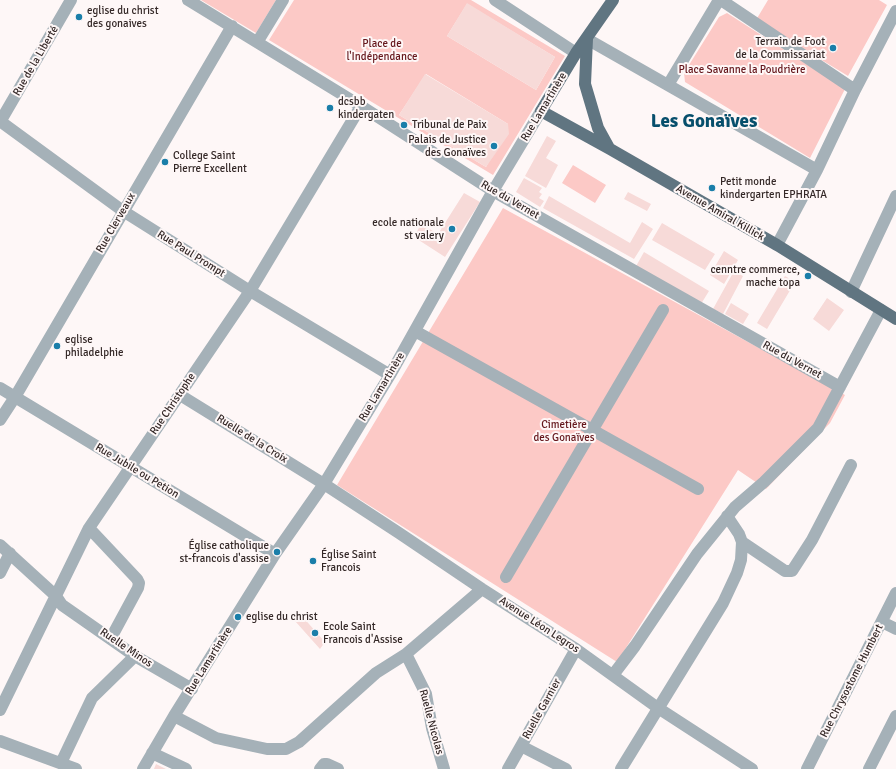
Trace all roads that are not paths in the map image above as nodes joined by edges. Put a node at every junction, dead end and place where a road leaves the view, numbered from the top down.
1 (71, 0) edge
2 (188, 0) edge
3 (283, 0) edge
4 (495, 0) edge
5 (612, 0) edge
6 (720, 0) edge
7 (896, 11) edge
8 (232, 26) junction
9 (587, 39) junction
10 (258, 41) junction
11 (576, 53) junction
12 (668, 85) junction
13 (855, 90) junction
14 (361, 106) junction
15 (541, 111) junction
16 (0, 121) edge
17 (610, 149) junction
18 (817, 170) junction
19 (493, 191) junction
20 (896, 196) edge
21 (123, 212) junction
22 (777, 246) junction
23 (250, 291) junction
24 (851, 292) junction
25 (663, 310) dead end
26 (881, 310) junction
27 (896, 319) edge
28 (415, 331) junction
29 (390, 375) junction
30 (840, 387) junction
31 (0, 388) edge
32 (180, 395) junction
33 (15, 397) junction
34 (0, 420) edge
35 (592, 429) junction
36 (851, 465) dead end
37 (130, 467) junction
38 (324, 484) junction
39 (698, 489) dead end
40 (727, 516) junction
41 (89, 528) junction
42 (742, 542) junction
43 (0, 545) edge
44 (10, 553) junction
45 (275, 554) junction
46 (0, 573) edge
47 (506, 576) dead end
48 (482, 589) junction
49 (896, 593) edge
50 (59, 600) junction
51 (882, 622) junction
52 (896, 629) edge
53 (111, 638) junction
54 (576, 649) junction
55 (406, 654) junction
56 (135, 656) junction
57 (613, 675) junction
58 (192, 689) junction
59 (658, 708) junction
60 (0, 710) edge
61 (174, 716) junction
62 (896, 716) edge
63 (0, 741) edge
64 (521, 746) junction
65 (152, 753) junction
66 (61, 763) junction
67 (76, 769) edge
68 (143, 769) edge
69 (186, 769) edge
70 (320, 769) edge
71 (338, 769) edge
72 (444, 769) edge
73 (508, 769) edge
74 (566, 769) edge
75 (621, 769) edge
76 (752, 769) edge
77 (807, 769) edge
78 (869, 769) edge

1 - 16 street, Rue de la Liberté
2 - 8 street, Rue du Vernet
3 - 10 street
4 - 11 street
5 - 9 main road, Rue Lamartinère
6 - 12 street
6 - 13 street
7 - 13 street
8 - 10 street, Rue du Vernet
8 - 21 street, Rue Clerveaux
9 - 11 main road, Rue Lamartinère
9 - 12 street
9 - 17 main road
10 - 14 street, Rue du Vernet
11 - 15 main road, Rue Lamartinère
12 - 18 street
13 - 18 street
14 - 19 street, Rue du Vernet
14 - 23 street, Rue Christophe
15 - 17 main road, Avenue Amiral Killick
15 - 19 street, Rue Lamartinère
16 - 21 street, Rue Paul Prompt
17 - 22 main road, Avenue Amiral Killick
18 - 22 street
19 - 28 street, Rue Lamartinère
19 - 30 street, Rue du Vernet
20 - 24 street
21 - 23 street, Rue Paul Prompt
21 - 33 street, Rue Clerveaux
22 - 24 main road, Avenue Amiral Killick
23 - 29 street, Rue Paul Prompt
23 - 32 street, Rue Christophe
24 - 26 main road, Avenue Amiral Killick
25 - 35 street
26 - 27 main road, Avenue Amiral Killick
26 - 30 street
28 - 29 street, Rue Lamartinère
28 - 35 street
29 - 38 street, Rue Lamartinère
30 - 40 street
31 - 33 street, Rue Jubile ou Petion
32 - 37 street, Rue Christophe
32 - 38 street, Ruelle de la Croix
33 - 34 street, Rue Clerveaux
33 - 37 street, Rue Jubile ou Petion
35 - 39 street
35 - 47 street
36 - 42 street
37 - 41 street, Rue Christophe
37 - 45 street, Rue Jubile ou Petion
38 - 45 street, Rue Lamartinère
38 - 48 street, Avenue Léon Legros
40 - 42 street
40 - 57 street
41 - 50 street, Rue Christophe
41 - 53 street
42 - 59 street
43 - 44 street, Ruelle Minos
44 - 46 street
44 - 50 street, Ruelle Minos
45 - 58 street, Rue Lamartinère
48 - 54 street, Avenue Léon Legros
48 - 55 street
49 - 51 street, Rue Chrysostome Humbert
50 - 53 street, Ruelle Minos
50 - 60 street, Rue Christophe
51 - 52 street
51 - 77 street, Rue Chrysostome Humbert
53 - 56 street, Ruelle Minos
54 - 57 street, Avenue Léon Legros
54 - 64 street, Ruelle Garnier
55 - 61 street
55 - 72 street, Ruelle Nicolas
56 - 58 street, Ruelle Minos
56 - 66 street
57 - 59 street, Avenue Léon Legros
58 - 61 street, Rue Lamartinère
59 - 75 street
59 - 76 street, Avenue Léon Legros
61 - 65 street, Rue Lamartinère
62 - 78 street
63 - 66 street
64 - 73 street, Ruelle Garnier
64 - 74 street
65 - 68 street, Rue Lamartinère
65 - 69 street
66 - 67 street
70 - 71 street

